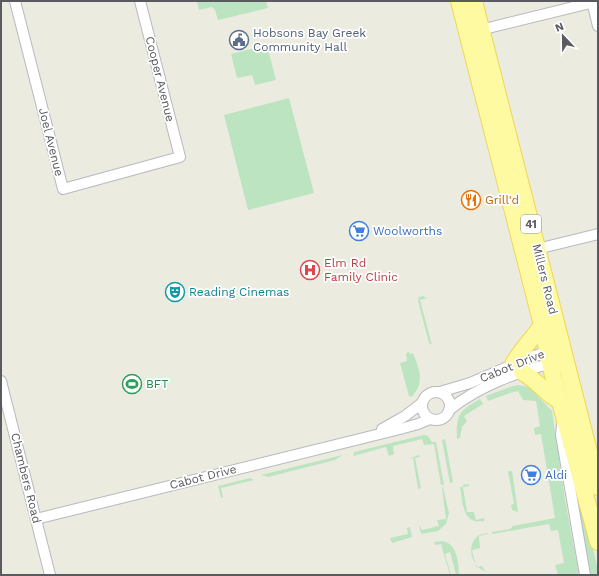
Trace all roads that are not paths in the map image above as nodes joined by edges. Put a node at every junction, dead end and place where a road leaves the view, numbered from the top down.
1 (15, 1) edge
2 (140, 1) edge
3 (459, 1) edge
4 (474, 1) edge
5 (594, 2) edge
6 (598, 26) edge
7 (474, 32) junction
8 (180, 157) joint
9 (598, 234) edge
10 (537, 250) junction
11 (542, 325) junction
12 (556, 355) junction
13 (518, 368) junction
14 (1, 381) edge
15 (440, 392) junction
16 (422, 403) junction
17 (562, 407) junction
18 (449, 410) junction
19 (430, 419) junction
20 (370, 436) junction
21 (596, 470) edge
22 (592, 491) edge
23 (36, 519) junction
24 (598, 542) edge
25 (50, 575) edge
26 (585, 575) edge

1 - 8 street, Joel Avenue
2 - 8 street, Cooper Avenue
3 - 7 main road, Millers Road / 41
4 - 7 main road, Millers Road / 41
5 - 6 street
5 - 7 street
7 - 10 main road, Millers Road / 41
7 - 11 main road, Millers Road / 41
9 - 10 street
10 - 12 main road, Millers Road / 41
11 - 12 main road, Millers Road / 41
11 - 13 main road
12 - 13 street, Cabot Drive
12 - 17 main road, Millers Road / 41
12 - 21 main road, Millers Road / 41
13 - 15 street, Cabot Drive
13 - 17 main road
13 - 18 street, Cabot Drive
14 - 23 street, Chambers Road
15 - 16 street
15 - 18 street
16 - 19 street
16 - 20 street, Cabot Drive
17 - 22 main road, Millers Road / 41
17 - 26 street, Millers Road
18 - 19 street
19 - 20 street, Cabot Drive
20 - 23 street, Cabot Drive
21 - 22 main road, Millers Road / 41
22 - 24 main road, Millers Road / 41
23 - 25 street, Chambers Road

